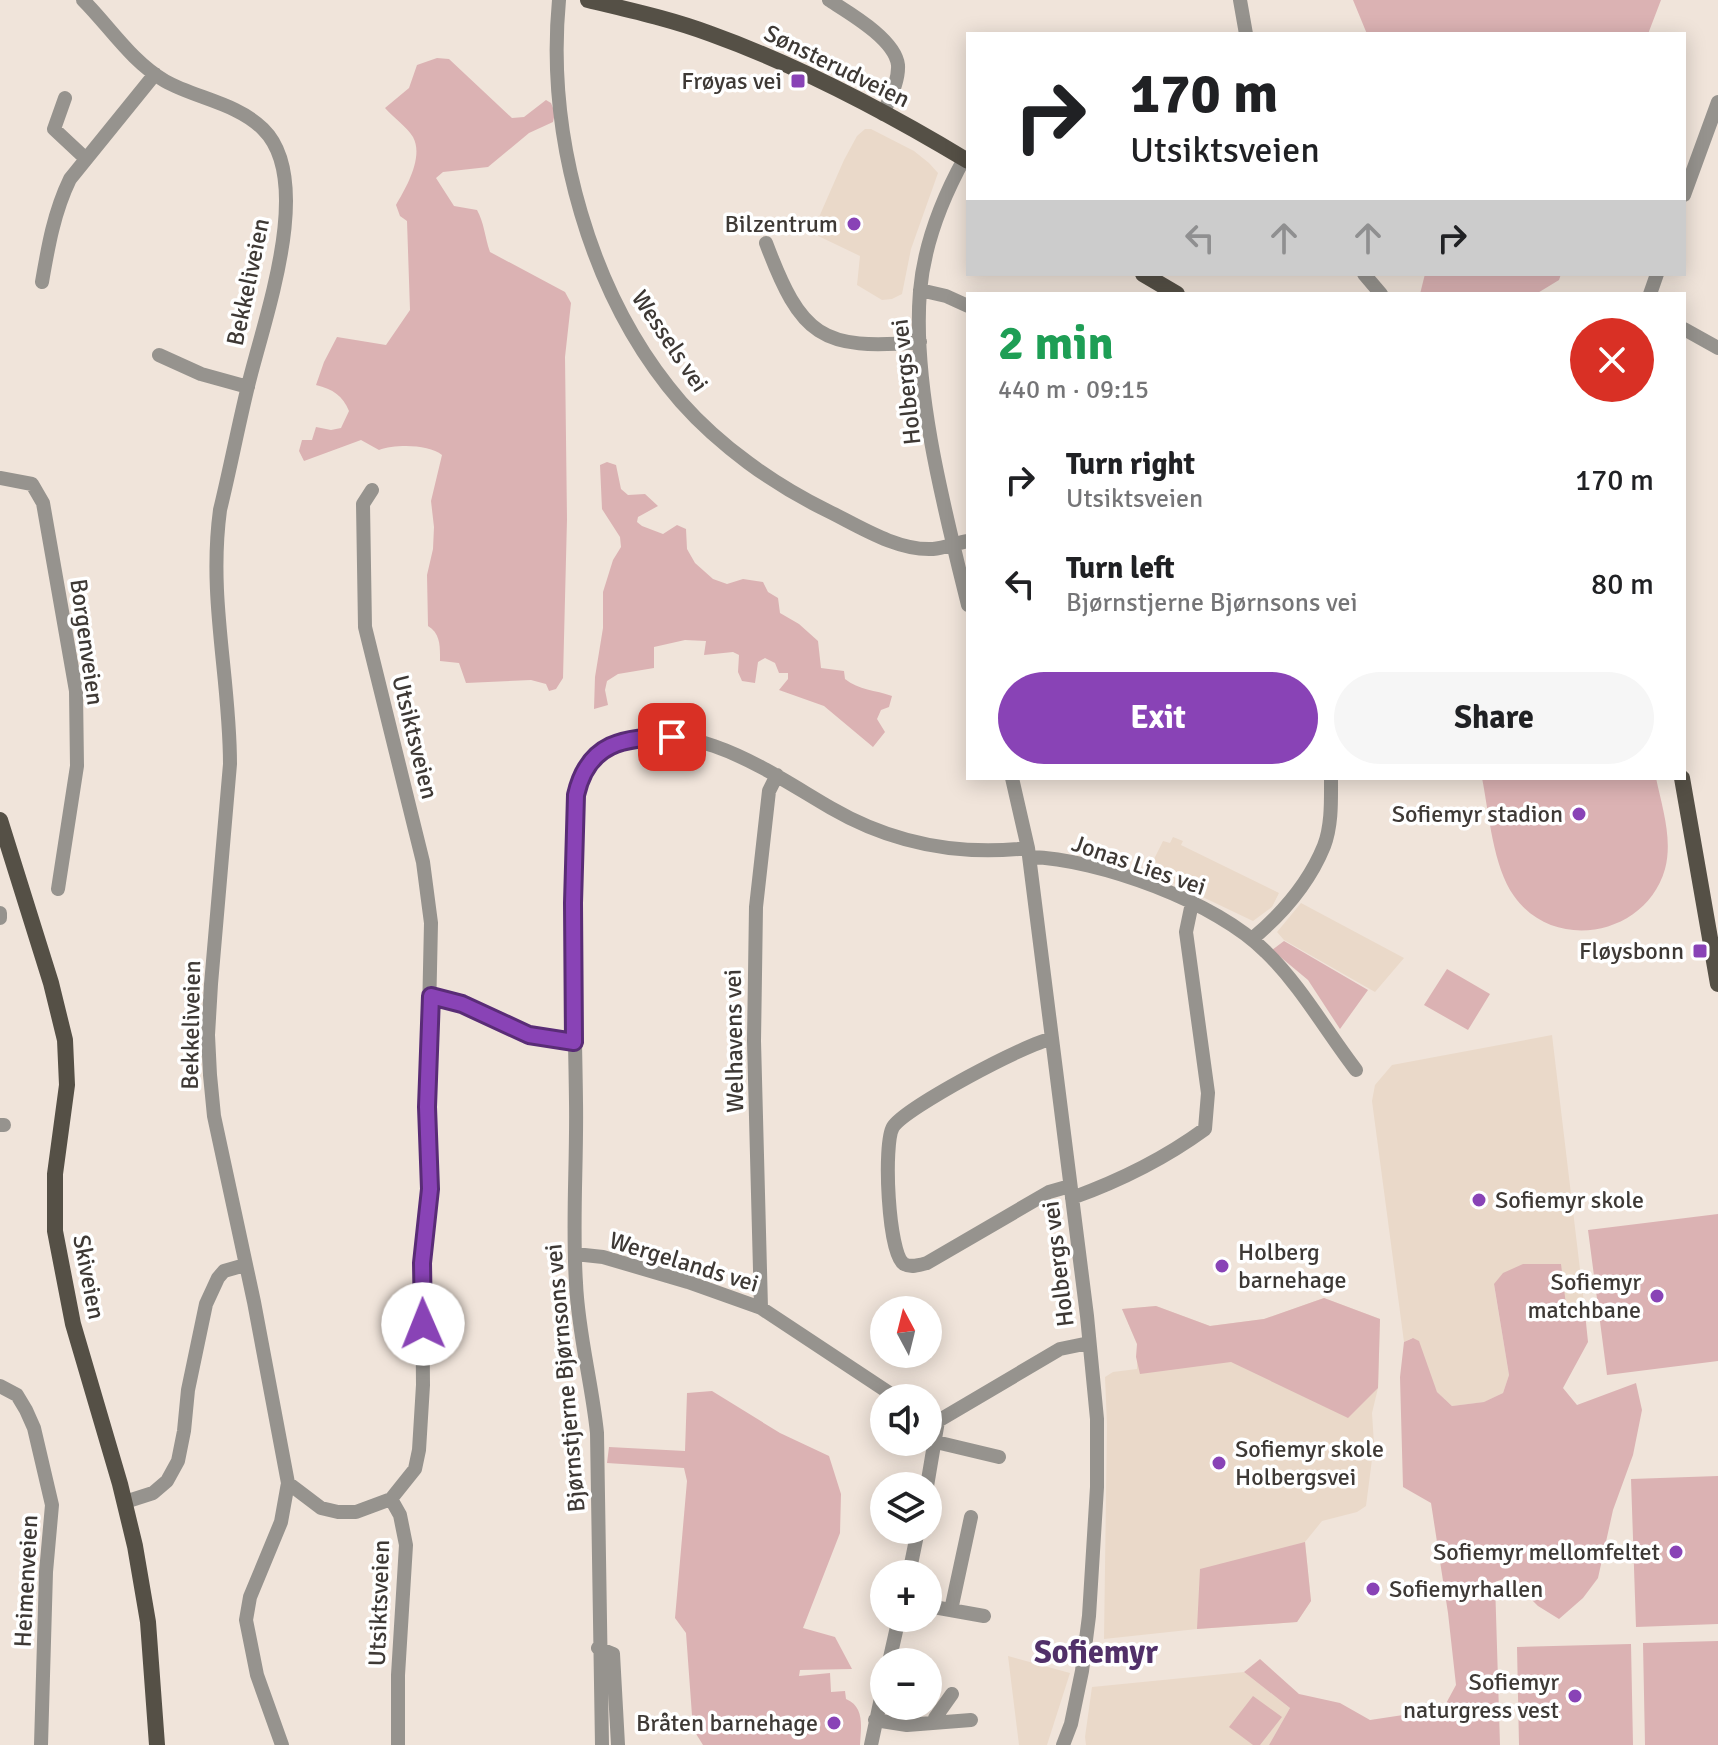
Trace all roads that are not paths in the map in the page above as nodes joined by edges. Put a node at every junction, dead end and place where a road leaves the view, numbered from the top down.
1 (83, 0) edge
2 (559, 0) edge
3 (588, 0) edge
4 (829, 0) edge
5 (1240, 0) edge
6 (1246, 32) edge
7 (155, 74) junction
8 (65, 98) dead end
9 (1718, 102) edge
10 (883, 114) junction
11 (85, 158) junction
12 (966, 160) edge
13 (1686, 190) edge
14 (766, 243) dead end
15 (1146, 276) edge
16 (1366, 276) edge
17 (42, 282) dead end
18 (920, 290) junction
19 (1174, 292) edge
20 (1379, 292) edge
21 (966, 305) edge
22 (1686, 330) edge
23 (920, 342) junction
24 (1718, 348) edge
25 (159, 355) dead end
26 (248, 387) junction
27 (0, 478) edge
28 (372, 490) dead end
29 (961, 542) edge
30 (966, 587) edge
31 (777, 775) junction
32 (1012, 780) edge
33 (1331, 780) edge
34 (1682, 780) edge
35 (0, 820) edge
36 (1029, 852) junction
37 (58, 889) dead end
38 (1192, 903) junction
39 (1252, 939) junction
40 (1718, 984) edge
41 (431, 996) junction
42 (1052, 1039) junction
43 (574, 1042) junction
44 (1356, 1070) dead end
45 (1071, 1192) junction
46 (575, 1254) junction
47 (245, 1265) junction
48 (761, 1308) junction
49 (1089, 1343) junction
50 (876, 1384) edge
51 (0, 1386) edge
52 (942, 1414) edge
53 (942, 1443) edge
54 (999, 1457) dead end
55 (288, 1483) junction
56 (391, 1499) junction
57 (125, 1502) junction
58 (971, 1517) dead end
59 (942, 1608) edge
60 (951, 1610) junction
61 (984, 1616) dead end
62 (598, 1648) junction
63 (952, 1694) dead end
64 (875, 1720) joint
65 (971, 1720) dead end
66 (936, 1722) junction
67 (41, 1745) edge
68 (157, 1745) edge
69 (282, 1745) edge
70 (398, 1745) edge
71 (602, 1745) edge
72 (618, 1745) edge
73 (871, 1745) edge
74 (1063, 1745) edge

1 - 7 street, Bekkeliveien
2 - 29 street, Wessels vei
3 - 10 main road, Sønsterudveien
4 - 10 street
5 - 6 street
7 - 11 street
7 - 26 street, Bekkeliveien
8 - 11 street
9 - 13 street
10 - 12 main road, Sønsterudveien
11 - 17 street
12 - 18 street, Holbergs vei
14 - 23 street
15 - 19 main road
16 - 20 street
18 - 21 street
18 - 23 street, Holbergs vei
22 - 24 street
23 - 29 street, Holbergs vei
25 - 26 street, Bekkeliveien
26 - 47 street, Bekkeliveien
27 - 37 street, Borgenveien
28 - 41 street, Utsiktsveien
29 - 30 street, Holbergs vei
31 - 36 street, Bjørnstjerne Bjørnsons vei
31 - 43 street, Bjørnstjerne Bjørnsons vei
31 - 48 street, Welhavens vei
32 - 36 street, Holbergs vei
33 - 39 street
34 - 40 main road
35 - 57 main road, Skiveien
36 - 38 street, Jonas Lies vei
36 - 42 street, Holbergs vei
38 - 39 street, Jonas Lies vei
38 - 45 street
39 - 44 street, Jonas Lies vei
41 - 43 street
41 - 56 street, Utsiktsveien
42 - 45 street, Holbergs vei
42 - 45 street
43 - 46 street, Bjørnstjerne Bjørnsons vei
45 - 49 street, Holbergs vei
46 - 48 street, Wergelands vei
46 - 62 street, Bjørnstjerne Bjørnsons vei
47 - 55 street, Bekkeliveien
47 - 57 street
48 - 50 street, Wergelands vei
49 - 52 street
49 - 74 street, Holbergs vei
51 - 67 street, Heimenveien
53 - 54 street
55 - 56 street
55 - 69 street, Bekkeliveien
56 - 70 street, Utsiktsveien
57 - 68 main road, Skiveien
58 - 60 street
59 - 60 street
60 - 61 street
62 - 71 street, Bjørnstjerne Bjørnsons vei
62 - 72 street, Bjørnstjerne Bjørnsons vei
63 - 66 street
64 - 66 street
64 - 73 street
65 - 66 street

